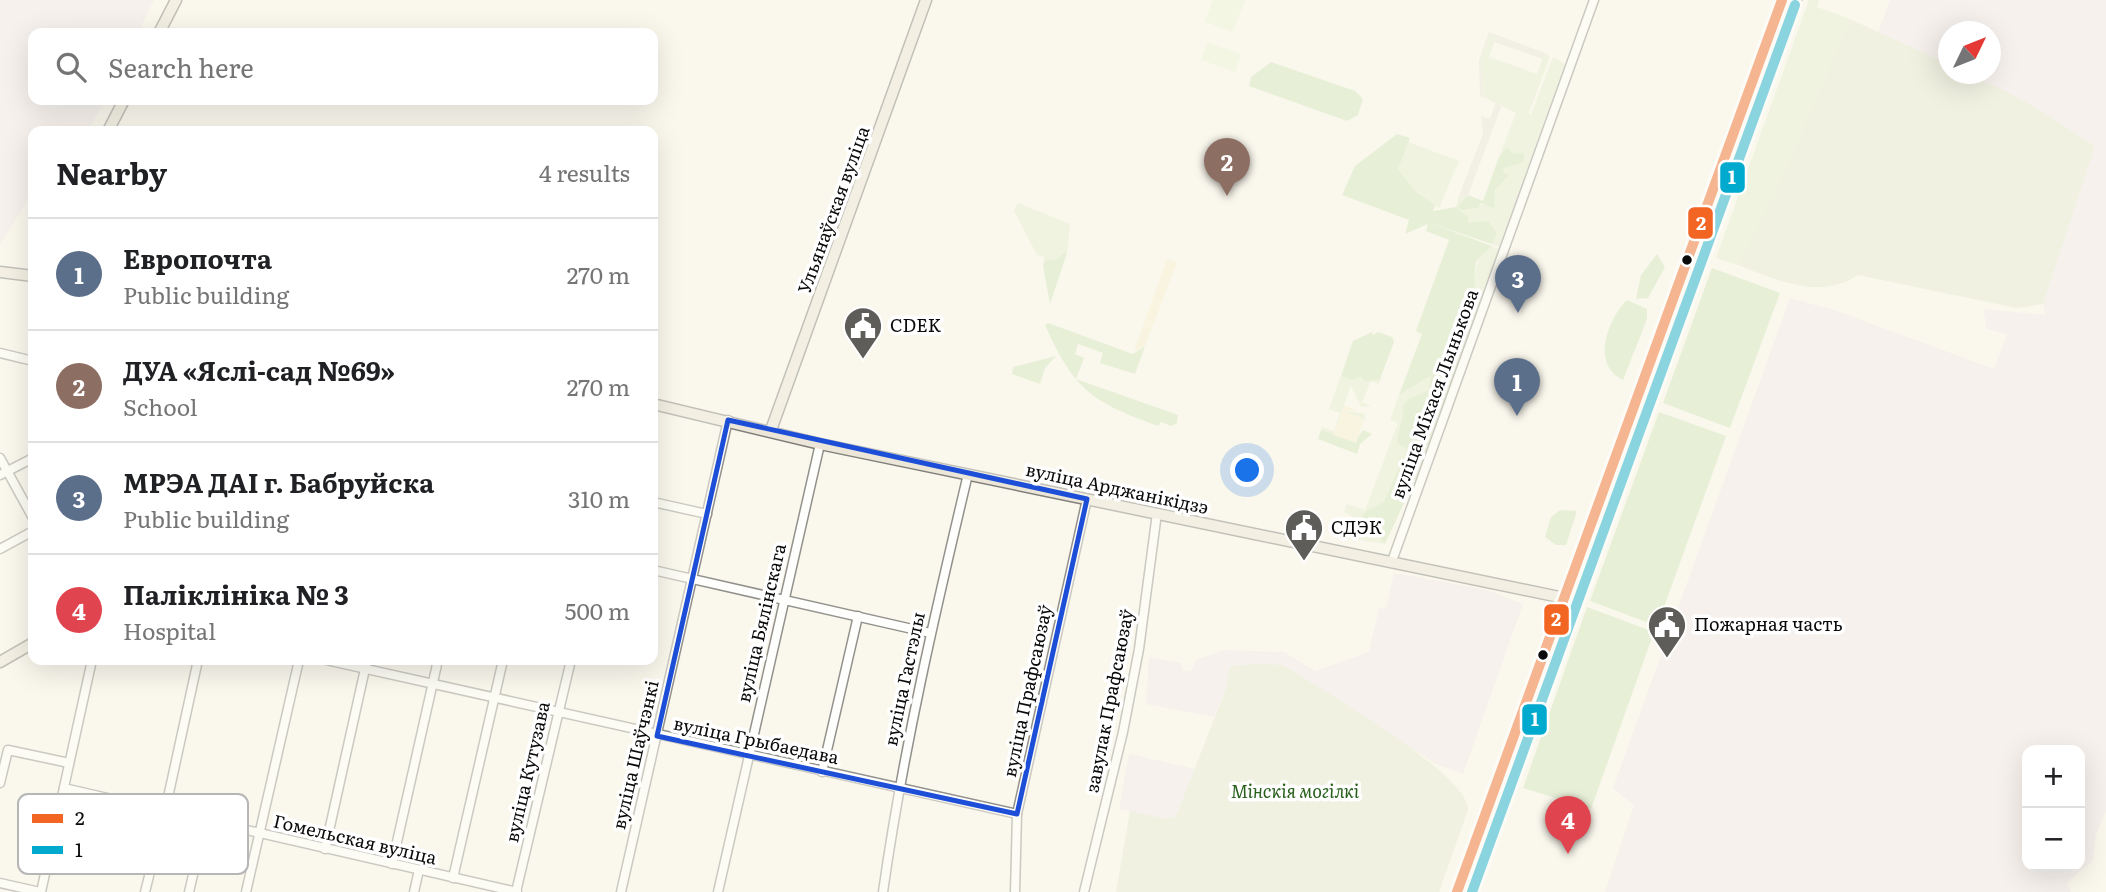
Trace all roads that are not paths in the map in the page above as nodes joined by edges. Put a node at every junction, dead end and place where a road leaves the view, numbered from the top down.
1 (176, 0) edge
2 (926, 0) edge
3 (1594, 0) edge
4 (1782, 0) edge
5 (1796, 0) edge
6 (162, 28) edge
7 (121, 105) edge
8 (111, 126) edge
9 (0, 272) edge
10 (28, 275) edge
11 (1671, 306) junction
12 (1684, 310) junction
13 (0, 354) edge
14 (28, 360) edge
15 (658, 405) edge
16 (728, 420) junction
17 (771, 430) junction
18 (821, 444) junction
19 (0, 458) edge
20 (28, 461) edge
21 (4, 473) edge
22 (968, 474) junction
23 (1087, 499) junction
24 (658, 503) edge
25 (28, 510) edge
26 (1157, 513) junction
27 (707, 514) junction
28 (28, 534) edge
29 (0, 550) edge
30 (1392, 561) junction
31 (658, 571) edge
32 (692, 579) junction
33 (1563, 597) junction
34 (783, 600) junction
35 (1576, 601) junction
36 (858, 616) junction
37 (930, 633) junction
38 (28, 646) edge
39 (0, 662) edge
40 (91, 665) edge
41 (197, 665) edge
42 (298, 665) edge
43 (348, 665) edge
44 (366, 665) edge
45 (437, 665) edge
46 (502, 665) edge
47 (569, 665) edge
48 (365, 669) junction
49 (432, 684) junction
50 (494, 698) junction
51 (559, 713) junction
52 (657, 736) junction
53 (749, 753) junction
54 (69, 764) junction
55 (822, 772) junction
56 (0, 783) edge
57 (64, 788) junction
58 (898, 788) junction
59 (63, 794) edge
60 (90, 794) edge
61 (169, 794) edge
62 (1017, 814) junction
63 (248, 831) edge
64 (260, 834) junction
65 (325, 849) junction
66 (392, 864) junction
67 (419, 870) junction
68 (44, 874) edge
69 (150, 874) edge
70 (193, 875) dead end
71 (453, 878) junction
72 (0, 883) edge
73 (40, 892) edge
74 (145, 892) edge
75 (189, 892) edge
76 (246, 892) edge
77 (414, 892) edge
78 (516, 892) edge
79 (621, 892) edge
80 (718, 892) edge
81 (883, 892) edge
82 (1014, 892) edge
83 (1084, 892) edge
84 (1457, 892) edge
85 (1472, 892) edge

1 - 6 main road
2 - 17 main road, Ульянаўская вуліца
3 - 30 street, вуліца Міхася Лынькова
4 - 11 main road
5 - 12 main road
7 - 8 main road
9 - 10 main road
11 - 12 main road
11 - 33 main road
12 - 35 main road
13 - 14 street
15 - 16 main road, вуліца Арджанікідзэ
16 - 17 main road, вуліца Арджанікідзэ
16 - 27 street, вуліца Шаўчэнкі
17 - 18 main road, вуліца Арджанікідзэ
18 - 22 main road, вуліца Арджанікідзэ
18 - 34 street, вуліца Бялінскага
19 - 21 street
20 - 21 street
21 - 25 street
22 - 23 main road, вуліца Арджанікідзэ
22 - 37 street, вуліца Гастэлы
23 - 26 main road, вуліца Арджанікідзэ
23 - 62 street, вуліца Прафсаюзаў
24 - 27 street
26 - 30 main road, вуліца Арджанікідзэ
26 - 83 street, завулак Прафсаюзаў
27 - 32 street, вуліца Шаўчэнкі
28 - 29 street
30 - 33 main road, вуліца Арджанікідзэ
31 - 32 street
32 - 34 street
32 - 52 street, вуліца Шаўчэнкі
33 - 35 main road, вуліца Арджанікідзэ
33 - 84 main road
34 - 36 street
34 - 53 street, вуліца Бялінскага
35 - 85 main road
36 - 37 street
36 - 55 street
37 - 58 street, вуліца Гастэлы
38 - 39 main road
40 - 54 street
41 - 61 street
42 - 64 street
43 - 48 street, вуліца Грыбаедава
44 - 48 street
45 - 49 street
46 - 50 street
47 - 51 street, вуліца Кутузава
48 - 49 street, вуліца Грыбаедава
48 - 65 street
49 - 50 street, вуліца Грыбаедава
49 - 66 street
50 - 51 street, вуліца Грыбаедава
50 - 71 street
51 - 52 street, вуліца Грыбаедава
51 - 78 street, вуліца Кутузава
52 - 53 street, вуліца Грыбаедава
52 - 79 street, вуліца Шаўчэнкі
53 - 55 street, вуліца Грыбаедава
53 - 80 street, вуліца Бялінскага
54 - 56 street
54 - 57 street
55 - 58 street, вуліца Грыбаедава
57 - 59 street
57 - 60 street, Гомельская вуліца
58 - 62 street, вуліца Грыбаедава
58 - 81 street, вуліца Гастэлы
62 - 82 street, вуліца Прафсаюзаў
63 - 64 street, Гомельская вуліца
64 - 65 street, Гомельская вуліца
64 - 76 street
65 - 66 street, Гомельская вуліца
66 - 67 street, Гомельская вуліца
67 - 71 street, Гомельская вуліца
67 - 77 street
68 - 73 street
69 - 74 street
70 - 75 street
71 - 78 street, Гомельская вуліца
72 - 73 street

